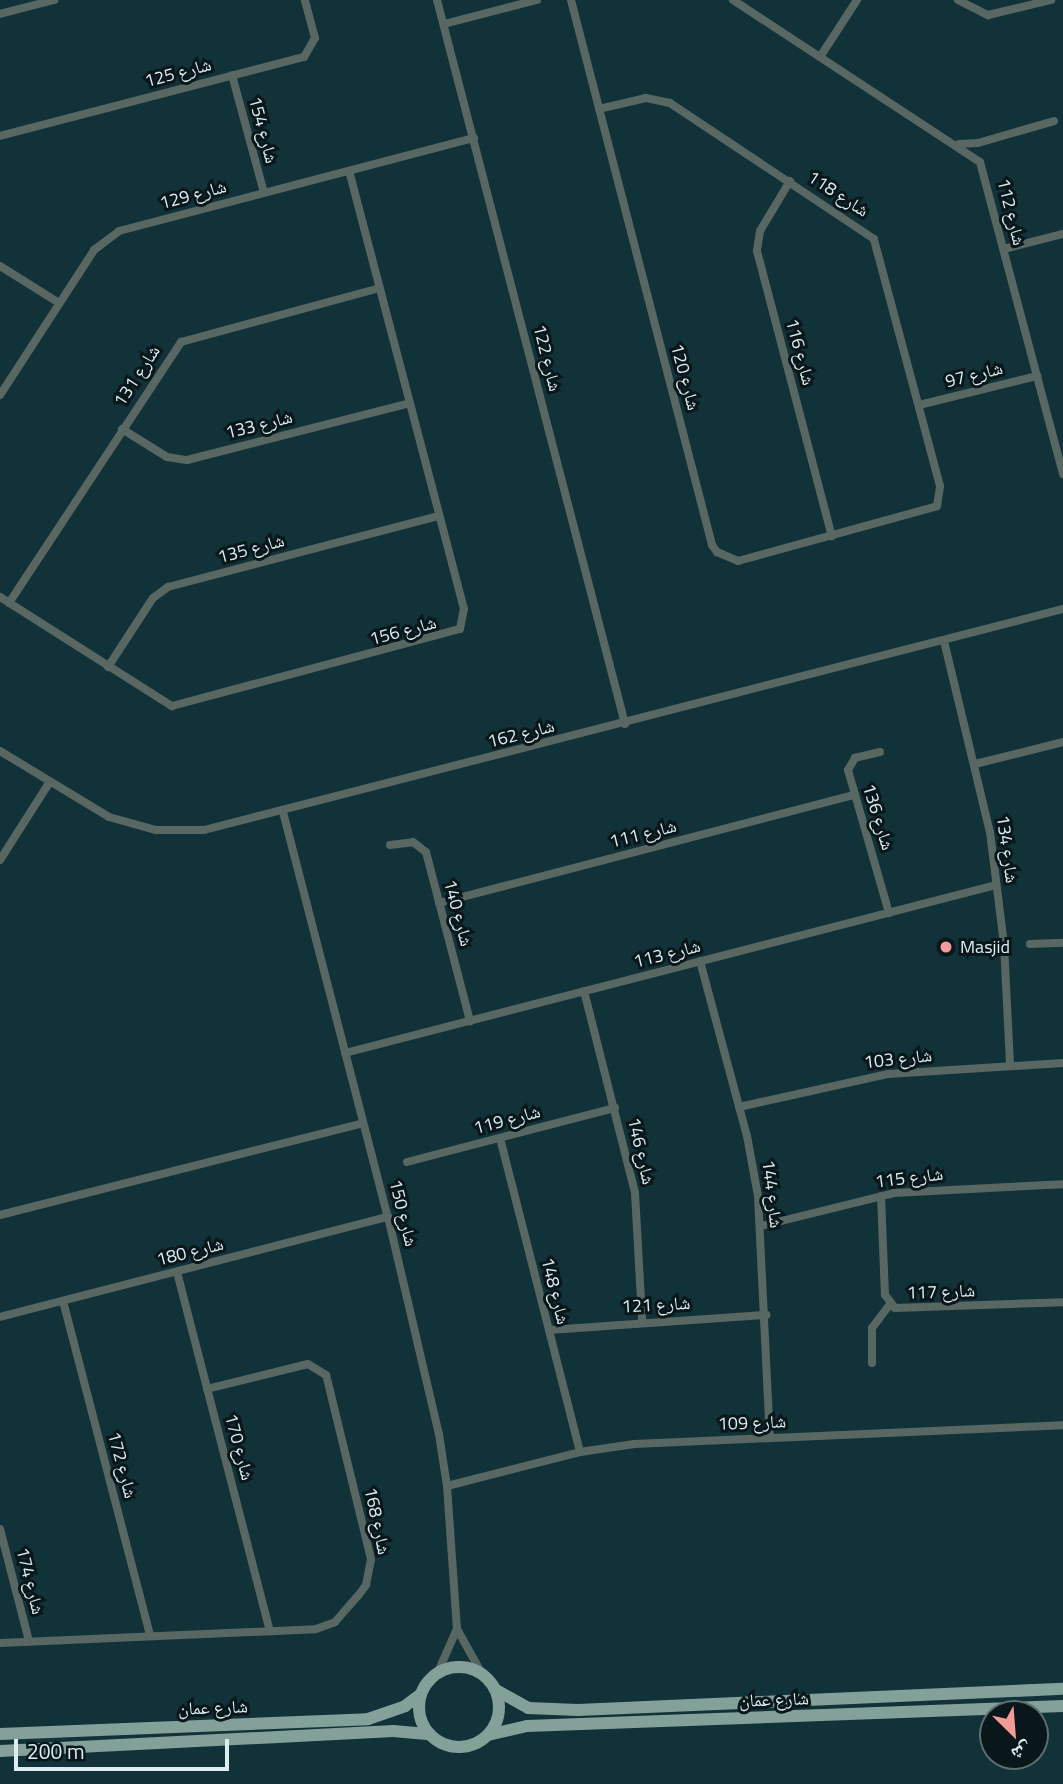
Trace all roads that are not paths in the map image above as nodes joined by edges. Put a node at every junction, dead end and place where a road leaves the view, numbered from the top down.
1 (54, 0) edge
2 (305, 0) edge
3 (438, 0) edge
4 (537, 0) edge
5 (570, 0) edge
6 (733, 0) edge
7 (857, 0) edge
8 (958, 0) edge
9 (1051, 0) edge
10 (0, 14) edge
11 (444, 24) junction
12 (820, 57) junction
13 (232, 75) junction
14 (599, 109) junction
15 (1054, 121) dead end
16 (0, 136) edge
17 (474, 138) junction
18 (988, 141) junction
19 (957, 144) junction
20 (981, 164) junction
21 (349, 171) junction
22 (790, 181) junction
23 (264, 193) junction
24 (1063, 234) edge
25 (1004, 249) junction
26 (0, 266) edge
27 (380, 288) junction
28 (59, 303) junction
29 (1037, 376) junction
30 (0, 395) edge
31 (410, 403) junction
32 (919, 405) junction
33 (122, 429) junction
34 (1063, 474) edge
35 (924, 512) joint
36 (439, 516) junction
37 (832, 536) junction
38 (0, 597) edge
39 (9, 603) junction
40 (1063, 609) edge
41 (944, 641) junction
42 (108, 667) junction
43 (625, 724) junction
44 (1063, 742) edge
45 (0, 751) edge
46 (880, 752) dead end
47 (975, 764) junction
48 (50, 783) junction
49 (855, 795) junction
50 (283, 811) junction
51 (390, 845) dead end
52 (0, 860) edge
53 (996, 885) junction
54 (439, 903) junction
55 (889, 913) junction
56 (1063, 943) edge
57 (1030, 944) dead end
58 (700, 961) junction
59 (584, 991) junction
60 (470, 1021) junction
61 (345, 1053) junction
62 (1063, 1063) edge
63 (1010, 1066) junction
64 (739, 1107) junction
65 (615, 1108) junction
66 (363, 1123) junction
67 (500, 1138) junction
68 (407, 1162) dead end
69 (1063, 1184) edge
70 (881, 1196) junction
71 (0, 1215) edge
72 (388, 1217) junction
73 (761, 1226) junction
74 (177, 1272) junction
75 (63, 1301) junction
76 (1063, 1302) edge
77 (890, 1304) junction
78 (766, 1315) junction
79 (0, 1317) edge
80 (642, 1320) junction
81 (549, 1330) junction
82 (872, 1363) dead end
83 (207, 1389) junction
84 (1063, 1425) edge
85 (770, 1438) junction
86 (580, 1452) junction
87 (447, 1486) junction
88 (0, 1529) edge
89 (457, 1629) junction
90 (270, 1631) junction
91 (150, 1636) junction
92 (29, 1642) junction
93 (0, 1643) edge
94 (438, 1674) junction
95 (482, 1674) junction
96 (1063, 1689) edge
97 (496, 1690) junction
98 (421, 1694) junction
99 (1063, 1706) edge
100 (0, 1734) edge
101 (430, 1734) junction
102 (488, 1735) junction
103 (0, 1751) edge

1 - 10 street
2 - 13 street, شارع 125
3 - 11 street, شارع 122
4 - 11 street
5 - 14 street, شارع 120
6 - 12 street, شارع 112
7 - 12 street
8 - 9 street
11 - 17 street, شارع 122
12 - 19 street, شارع 112
13 - 16 street, شارع 125
13 - 23 street, شارع 154
14 - 22 street, شارع 118
14 - 37 street, شارع 120
15 - 18 street
17 - 21 street, شارع 129
17 - 43 street, شارع 122
18 - 19 street
18 - 20 street
19 - 20 street, شارع 112
20 - 25 street, شارع 112
21 - 23 street, شارع 129
21 - 27 street, شارع 156
22 - 32 street, شارع 118
22 - 37 street, شارع 116
23 - 28 street, شارع 129
24 - 25 street
25 - 29 street, شارع 112
26 - 28 street
27 - 31 street, شارع 156
27 - 33 street, شارع 131
28 - 30 street, شارع 129
29 - 32 street, شارع 97
29 - 34 street, شارع 112
31 - 33 street, شارع 133
31 - 36 street, شارع 156
32 - 35 street, شارع 118
33 - 39 street, شارع 131
35 - 37 street, شارع 120
36 - 42 street, شارع 135
36 - 42 street, شارع 156
38 - 39 street, شارع 156
39 - 42 street, شارع 156
40 - 41 street, شارع 162
41 - 43 street, شارع 162
41 - 47 street, شارع 134
43 - 50 street, شارع 162
44 - 47 street
45 - 48 street, شارع 162
46 - 49 street, شارع 136
47 - 53 street, شارع 134
48 - 50 street, شارع 162
48 - 52 street
49 - 54 street, شارع 111
49 - 55 street, شارع 136
50 - 61 street, شارع 150
51 - 54 street, شارع 140
53 - 55 street, شارع 113
53 - 63 street, شارع 134
54 - 60 street, شارع 140
55 - 58 street, شارع 113
56 - 57 street
58 - 59 street, شارع 113
58 - 64 street, شارع 144
59 - 60 street, شارع 113
59 - 65 street, شارع 146
60 - 61 street, شارع 113
61 - 66 street, شارع 150
62 - 63 street, شارع 103
63 - 64 street, شارع 103
64 - 73 street, شارع 144
65 - 67 street, شارع 119
65 - 80 street, شارع 146
66 - 71 street
66 - 72 street, شارع 150
67 - 68 street, شارع 119
67 - 81 street, شارع 148
69 - 70 street, شارع 115
70 - 73 street, شارع 115
70 - 77 street, شارع 117
72 - 74 street, شارع 180
72 - 87 street, شارع 150
73 - 78 street, شارع 144
74 - 75 street, شارع 180
74 - 83 street, شارع 170
75 - 79 street, شارع 180
75 - 91 street, شارع 172
76 - 77 street, شارع 117
77 - 82 street
78 - 80 street, شارع 121
78 - 85 street, شارع 144
80 - 81 street, شارع 121
81 - 86 street, شارع 148
83 - 90 street, شارع 170
83 - 90 street, شارع 168
84 - 85 street, شارع 109
85 - 86 street, شارع 109
86 - 87 street, شارع 109
87 - 89 street, شارع 150
88 - 92 street, شارع 174
89 - 94 street, شارع 150
89 - 95 street, شارع 150
90 - 91 street, شارع 168
91 - 92 street, شارع 168
92 - 93 street, شارع 168
94 - 95 main road
94 - 98 main road
95 - 97 main road
96 - 97 main road, شارع عمان
97 - 102 main road
98 - 100 main road, شارع عمان
98 - 101 main road
99 - 102 main road, شارع عمان
101 - 102 main road
101 - 103 main road, شارع عمان

